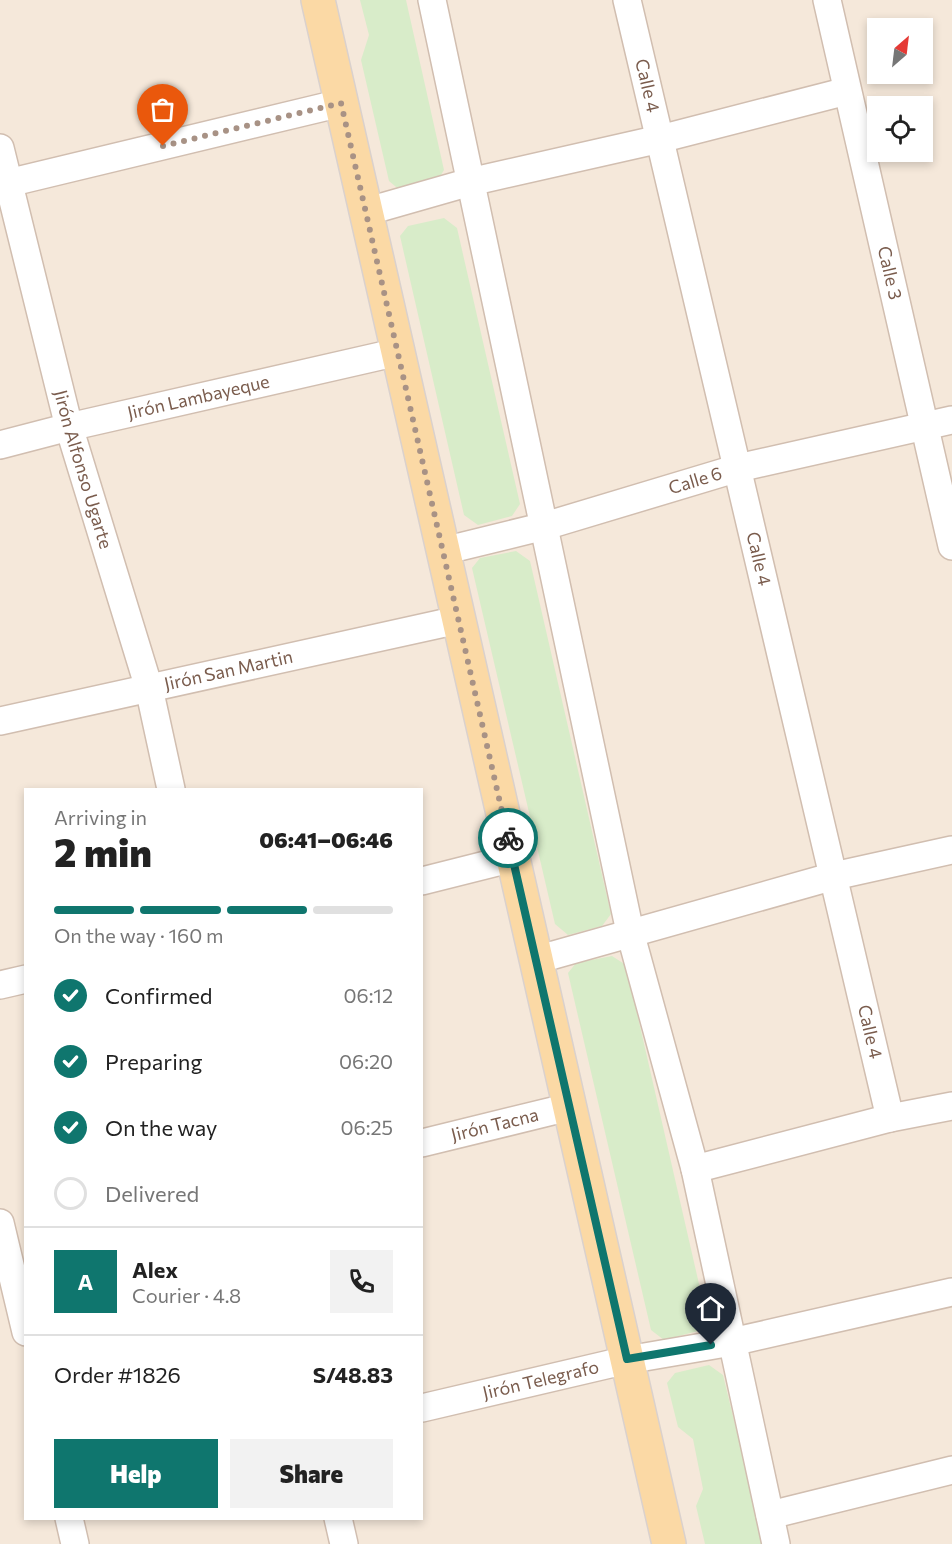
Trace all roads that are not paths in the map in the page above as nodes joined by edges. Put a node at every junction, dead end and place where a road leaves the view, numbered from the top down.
1 (318, 0) edge
2 (432, 0) edge
3 (627, 0) edge
4 (827, 0) edge
5 (847, 91) junction
6 (341, 103) junction
7 (660, 139) junction
8 (0, 148) edge
9 (471, 182) junction
10 (4, 184) edge
11 (366, 212) junction
12 (398, 352) junction
13 (952, 420) edge
14 (69, 427) junction
15 (925, 428) junction
16 (0, 445) edge
17 (738, 468) junction
18 (545, 526) junction
19 (952, 546) edge
20 (443, 551) junction
21 (458, 620) junction
22 (149, 688) junction
23 (0, 721) edge
24 (171, 788) edge
25 (952, 850) edge
26 (513, 858) junction
27 (834, 876) junction
28 (423, 881) edge
29 (630, 932) junction
30 (536, 960) junction
31 (24, 979) edge
32 (0, 985) edge
33 (952, 1106) edge
34 (570, 1107) junction
35 (890, 1118) junction
36 (423, 1143) edge
37 (695, 1169) junction
38 (7, 1231) edge
39 (952, 1292) edge
40 (24, 1321) edge
41 (732, 1342) junction
42 (627, 1359) junction
43 (423, 1408) edge
44 (952, 1470) edge
45 (770, 1515) junction
46 (69, 1520) edge
47 (338, 1520) edge
48 (75, 1544) edge
49 (344, 1544) edge
50 (669, 1544) edge
51 (776, 1544) edge

1 - 6 main road
2 - 9 street
3 - 7 street, Calle 4
4 - 5 street, Calle 3
5 - 7 street
5 - 15 street, Calle 3
6 - 10 street
6 - 11 main road
7 - 9 street
7 - 17 street, Calle 4
8 - 10 street, Jirón Alfonso Ugarte
9 - 11 street
9 - 18 street
10 - 14 street, Jirón Alfonso Ugarte
11 - 12 main road
12 - 14 street, Jirón Lambayeque
12 - 20 main road
13 - 15 street, Calle 6
14 - 16 street, Jirón Lambayeque
14 - 22 street, Jirón Alfonso Ugarte
15 - 17 street, Calle 6
15 - 19 street, Calle 3
17 - 18 street, Calle 6
17 - 27 street, Calle 4
18 - 20 street, Calle 6
18 - 29 street
20 - 21 main road
21 - 22 street, Jirón San Martin
21 - 26 main road
22 - 23 street, Jirón San Martin
22 - 24 street, Jirón Alfonso Ugarte
25 - 27 street
26 - 28 street
26 - 30 main road
27 - 29 street
27 - 35 street, Calle 4
29 - 30 street
29 - 37 street
30 - 34 main road
31 - 32 street
33 - 35 street
34 - 36 street, Jirón Tacna
34 - 42 main road
35 - 37 street
37 - 41 street
38 - 40 street
39 - 41 street, Jirón Telegrafo
41 - 42 street, Jirón Telegrafo
41 - 45 street
42 - 43 street, Jirón Telegrafo
42 - 50 main road
44 - 45 street
45 - 51 street
46 - 48 street
47 - 49 street

